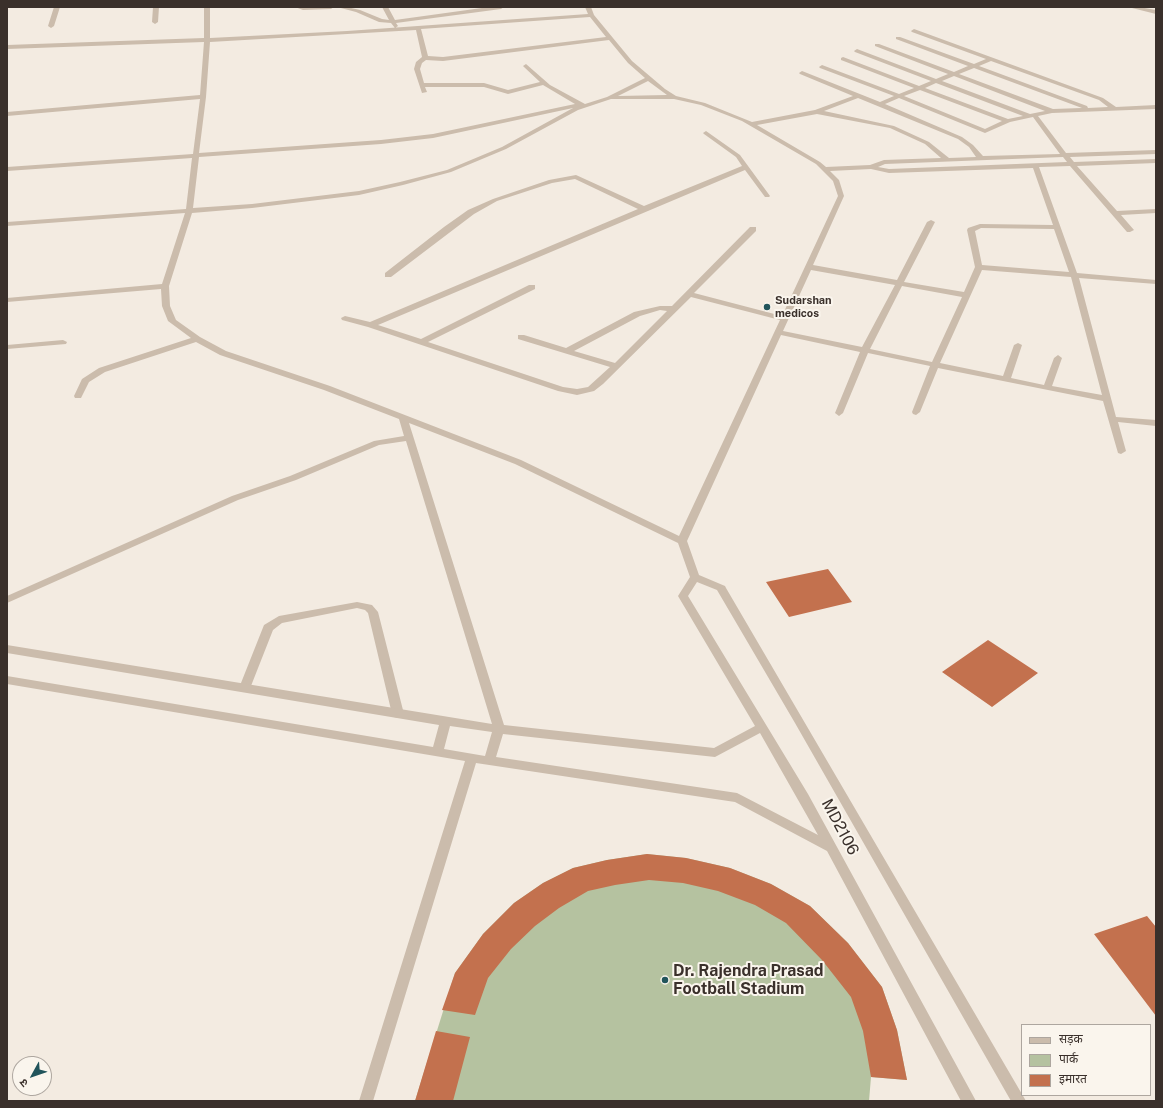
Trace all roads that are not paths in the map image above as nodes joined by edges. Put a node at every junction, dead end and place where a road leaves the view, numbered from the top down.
1 (57, 7) edge
2 (156, 7) edge
3 (207, 7) edge
4 (298, 7) edge
5 (331, 7) edge
6 (340, 7) edge
7 (385, 7) edge
8 (500, 7) edge
9 (588, 7) edge
10 (1131, 7) edge
11 (1156, 12) edge
12 (592, 15) junction
13 (155, 22) dead end
14 (393, 22) junction
15 (52, 26) dead end
16 (418, 28) junction
17 (397, 29) junction
18 (914, 31) dead end
19 (611, 38) junction
20 (898, 38) dead end
21 (207, 40) junction
22 (878, 45) dead end
23 (7, 47) edge
24 (857, 51) dead end
25 (425, 58) junction
26 (843, 59) dead end
27 (991, 59) junction
28 (526, 66) dead end
29 (974, 66) junction
30 (822, 67) dead end
31 (802, 73) dead end
32 (954, 75) junction
33 (649, 78) junction
34 (937, 81) junction
35 (544, 83) junction
36 (421, 85) junction
37 (920, 88) junction
38 (424, 92) dead end
39 (674, 96) junction
40 (858, 96) junction
41 (899, 96) junction
42 (203, 97) junction
43 (609, 98) junction
44 (590, 104) junction
45 (880, 104) junction
46 (582, 105) junction
47 (1156, 107) edge
48 (1114, 108) junction
49 (1091, 109) junction
50 (1052, 111) junction
51 (817, 112) junction
52 (7, 114) edge
53 (1032, 116) junction
54 (1008, 121) junction
55 (750, 124) junction
56 (986, 131) junction
57 (706, 133) dead end
58 (978, 134) dead end
59 (971, 137) dead end
60 (964, 140) junction
61 (1156, 152) edge
62 (197, 155) junction
63 (1064, 155) junction
64 (981, 158) junction
65 (948, 160) junction
66 (1156, 161) edge
67 (1071, 164) junction
68 (1035, 165) junction
69 (746, 167) junction
70 (872, 167) junction
71 (7, 169) edge
72 (824, 169) junction
73 (767, 196) dead end
74 (644, 209) junction
75 (189, 211) junction
76 (1156, 211) edge
77 (1115, 213) junction
78 (931, 222) dead end
79 (7, 224) edge
80 (1058, 227) junction
81 (753, 229) dead end
82 (1130, 230) dead end
83 (809, 267) junction
84 (979, 267) junction
85 (388, 275) dead end
86 (1074, 275) junction
87 (1156, 282) edge
88 (900, 283) junction
89 (165, 286) junction
90 (532, 287) dead end
91 (689, 294) junction
92 (966, 295) junction
93 (7, 300) edge
94 (674, 309) junction
95 (345, 318) dead end
96 (784, 319) junction
97 (371, 325) junction
98 (778, 332) junction
99 (521, 337) dead end
100 (197, 339) junction
101 (63, 342) dead end
102 (421, 342) junction
103 (1018, 345) dead end
104 (7, 347) edge
105 (865, 350) junction
106 (567, 351) junction
107 (1058, 358) dead end
108 (935, 365) junction
109 (616, 366) junction
110 (1006, 380) junction
111 (1047, 388) junction
112 (78, 396) dead end
113 (1107, 399) junction
114 (916, 412) dead end
115 (839, 413) dead end
116 (403, 417) junction
117 (1112, 419) junction
118 (1156, 423) edge
119 (409, 438) junction
120 (1121, 451) dead end
121 (682, 541) junction
122 (696, 576) junction
123 (7, 600) edge
124 (7, 648) edge
125 (7, 680) edge
126 (245, 688) junction
127 (398, 714) junction
128 (446, 722) junction
129 (762, 727) junction
130 (499, 729) junction
131 (437, 752) junction
132 (472, 758) junction
133 (489, 761) junction
134 (832, 848) junction
135 (366, 1101) edge
136 (969, 1101) edge
137 (1019, 1101) edge

1 - 15 street
2 - 13 street
3 - 21 street
4 - 5 street
6 - 14 street
7 - 14 street
8 - 14 street
9 - 12 street
10 - 11 street
12 - 16 street
12 - 19 street
14 - 17 street
16 - 17 street
16 - 25 street
17 - 21 street
18 - 27 street
19 - 25 street
19 - 33 street
20 - 29 street
21 - 23 street
21 - 42 street
22 - 32 street
24 - 34 street
25 - 36 street
26 - 37 street
27 - 29 street
27 - 48 street
28 - 35 street
29 - 32 street
29 - 49 street
30 - 41 street
31 - 40 street
32 - 34 street
32 - 50 street
33 - 39 street
33 - 43 street
34 - 37 street
34 - 53 street
35 - 36 street
35 - 46 street
36 - 38 street
37 - 41 street
37 - 54 street
39 - 43 street
39 - 55 street
40 - 45 street
40 - 51 street
41 - 45 street
41 - 56 street
42 - 52 street
42 - 62 street
43 - 44 street
44 - 46 street
44 - 75 street
45 - 60 street
46 - 62 street
47 - 48 street
48 - 49 street
49 - 50 street
50 - 53 street
51 - 55 street
51 - 65 street
53 - 54 street
53 - 63 street
54 - 56 street
55 - 72 street
56 - 58 street
57 - 69 street
59 - 60 street
60 - 64 street
61 - 63 street
62 - 71 street
62 - 75 street
63 - 64 street
63 - 67 street
64 - 65 street
65 - 70 street
66 - 67 street
67 - 68 street
67 - 77 street
68 - 70 street
68 - 80 street
69 - 73 street
69 - 74 street
70 - 72 street
72 - 83 street
74 - 85 street
74 - 97 street
75 - 79 street
75 - 89 street
76 - 77 street
77 - 82 street
78 - 88 street
80 - 84 street
80 - 86 street
81 - 91 street
83 - 88 street
83 - 96 street
84 - 86 street
84 - 92 street
86 - 87 street
86 - 113 street
88 - 92 street
88 - 105 street
89 - 93 street
89 - 100 street
90 - 102 street
91 - 94 street
91 - 96 street
92 - 108 street
94 - 106 street
94 - 109 street
95 - 97 street
96 - 98 street
97 - 102 street
98 - 105 street
98 - 121 street
99 - 106 street
100 - 112 street
100 - 116 street
101 - 104 street
102 - 109 street
103 - 110 street
105 - 108 street
105 - 115 street
106 - 109 street
107 - 111 street
108 - 110 street
108 - 114 street
110 - 111 street
111 - 113 street
113 - 117 street
116 - 119 street
116 - 121 street
117 - 118 street
117 - 120 street
119 - 123 street
119 - 130 street
121 - 122 street
122 - 129 street, MD2106
122 - 137 street, MD2106
124 - 126 street
125 - 131 street
126 - 127 street
126 - 127 street
127 - 128 street
128 - 130 street
128 - 131 street
129 - 130 street
129 - 134 street, MD2106
130 - 133 street
131 - 132 street
132 - 133 street
132 - 135 street
133 - 134 street
134 - 136 street, MD2106

